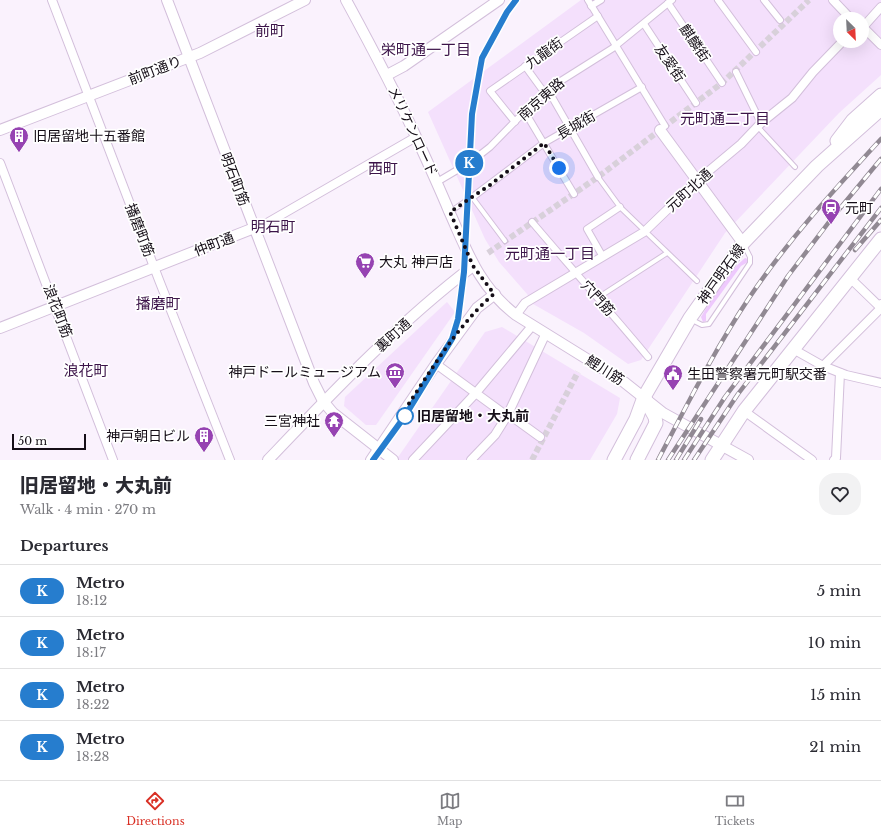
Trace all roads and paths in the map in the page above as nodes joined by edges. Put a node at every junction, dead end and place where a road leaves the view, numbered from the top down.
1 (52, 0) edge
2 (167, 0) edge
3 (305, 0) edge
4 (346, 0) edge
5 (499, 0) edge
6 (588, 0) edge
7 (602, 0) edge
8 (718, 0) edge
9 (764, 0) edge
10 (834, 0) edge
11 (670, 2) edge
12 (592, 6) junction
13 (881, 7) edge
14 (845, 12) edge
15 (598, 16) junction
16 (780, 20) dead end
17 (869, 20) edge
18 (644, 24) junction
19 (869, 32) edge
20 (617, 45) junction
21 (881, 45) edge
22 (836, 48) edge
23 (756, 52) dead end
24 (188, 58) junction
25 (525, 66) junction
26 (736, 72) dead end
27 (387, 76) junction
28 (722, 83) dead end
29 (642, 87) junction
30 (546, 92) junction
31 (881, 95) edge
32 (88, 96) junction
33 (696, 103) dead end
34 (881, 109) edge
35 (525, 112) junction
36 (515, 122) junction
37 (760, 125) junction
38 (569, 128) junction
39 (662, 128) joint
40 (0, 130) edge
41 (416, 137) junction
42 (544, 143) junction
43 (0, 163) edge
44 (817, 166) junction
45 (794, 167) dead end
46 (598, 177) joint
47 (698, 180) junction
48 (437, 182) junction
49 (574, 194) dead end
50 (473, 196) junction
51 (620, 208) junction
52 (450, 212) junction
53 (532, 222) dead end
54 (254, 228) junction
55 (644, 232) junction
56 (881, 239) edge
57 (505, 241) dead end
58 (743, 243) junction
59 (667, 253) junction
60 (603, 257) junction
61 (473, 266) junction
62 (154, 267) junction
63 (576, 274) junction
64 (850, 278) junction
65 (697, 281) dead end
66 (494, 294) junction
67 (599, 297) junction
68 (56, 306) junction
69 (880, 306) edge
70 (516, 315) junction
71 (690, 318) junction
72 (532, 326) junction
73 (0, 328) edge
74 (546, 333) junction
75 (793, 349) junction
76 (648, 357) dead end
77 (436, 364) junction
78 (823, 366) junction
79 (840, 373) junction
80 (881, 383) edge
81 (475, 394) junction
82 (644, 397) junction
83 (323, 401) junction
84 (744, 411) junction
85 (507, 416) junction
86 (540, 437) dead end
87 (722, 444) junction
88 (379, 448) junction
89 (113, 460) edge
90 (230, 460) edge
91 (268, 460) edge
92 (371, 460) edge
93 (393, 460) edge
94 (413, 460) edge
95 (472, 460) edge
96 (614, 460) edge
97 (637, 460) edge
98 (712, 460) edge
99 (748, 460) edge
100 (812, 460) edge
101 (834, 460) edge

1 - 32 street, 播磨町筋
2 - 24 street, 明石町筋
3 - 24 street, 前町通り
4 - 27 street, メリケンロード
5 - 27 street
6 - 12 street
7 - 12 street
8 - 23 street
9 - 16 street
10 - 14 street
11 - 18 street, 南京東路
11 - 28 street, 麒麟街
12 - 15 street
13 - 17 street
15 - 20 street
15 - 25 street, 九龍街
18 - 20 street, 南京東路
18 - 33 street, 友愛街
19 - 21 street
20 - 29 street
20 - 30 street, 南京東路
22 - 37 street, 元町北通
24 - 32 street, 前町通り
24 - 54 street, 明石町筋
25 - 30 street
25 - 36 street, 九龍街
26 - 37 street
27 - 41 street, メリケンロード
29 - 38 street, 長城街
29 - 39 street
30 - 35 street, 南京東路
30 - 38 street
31 - 44 main road, 神戸明石線
32 - 40 street, 前町通り
32 - 62 street, 播磨町筋
34 - 44 main road, 神戸明石線
35 - 36 street, 南京東路
35 - 42 street
36 - 48 street, 南京東路
37 - 45 lane
37 - 47 street, 元町北通
38 - 42 street, 長城街
38 - 46 street
39 - 47 street
41 - 48 street, メリケンロード
41 - 54 street, 仲町通
42 - 49 street
42 - 50 street, 長城街
43 - 68 street, 浪花町筋
44 - 58 main road, 神戸明石線
46 - 51 lane
47 - 55 street, 元町北通
47 - 58 street
48 - 52 street, メリケンロード
50 - 52 lane
50 - 57 lane
51 - 55 lane
51 - 60 street
52 - 61 street, メリケンロード
53 - 63 street, 穴門筋
54 - 62 street, 仲町通
54 - 83 street, 明石町筋
55 - 59 lane
55 - 60 street, 元町北通
56 - 64 main road
58 - 71 main road, 神戸明石線
58 - 71 lane
59 - 65 lane
59 - 67 lane
60 - 63 street, 元町北通
61 - 66 street, 鯉川筋
61 - 83 street, 裏町通
62 - 68 street, 仲町通
62 - 90 street, 播磨町筋
63 - 67 street, 穴門筋
63 - 70 street, 元町北通
64 - 69 street
64 - 75 main road
66 - 70 street, 鯉川筋
66 - 77 street
67 - 76 street, 穴門筋
68 - 73 street, 仲町通
68 - 89 street, 浪花町筋
69 - 78 street
70 - 72 street, 鯉川筋
71 - 82 main road, 神戸明石線
72 - 74 street, 鯉川筋
72 - 81 street
74 - 82 street, 鯉川筋
74 - 85 street
75 - 78 street
75 - 84 main road
77 - 81 street
77 - 88 street
78 - 79 street
79 - 80 street
79 - 101 street
81 - 85 street
81 - 94 street
82 - 87 street, 鯉川筋
82 - 96 main road, 神戸明石線
82 - 97 main road
83 - 88 street, 明石町筋
83 - 91 street, 裏町通
84 - 87 main road
84 - 100 street
85 - 86 street
85 - 95 street
87 - 98 main road
87 - 99 street, 鯉川筋
88 - 92 street
88 - 93 street, 明石町筋

